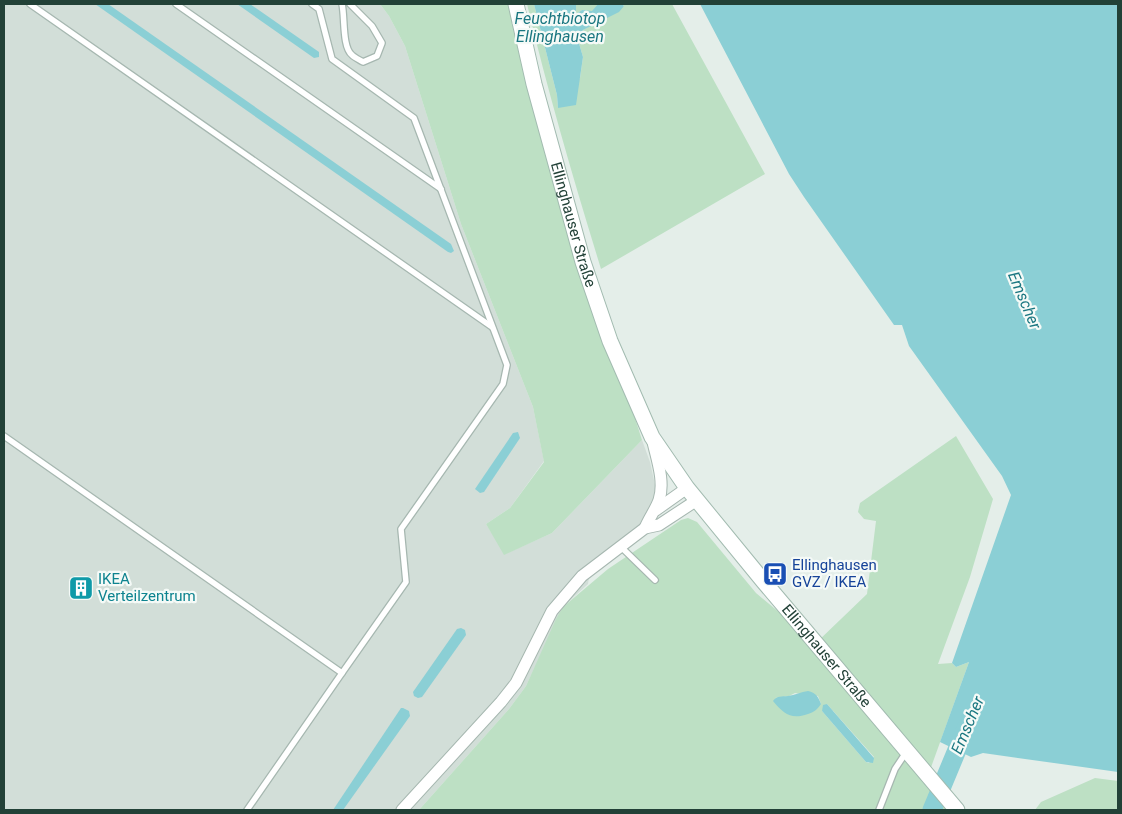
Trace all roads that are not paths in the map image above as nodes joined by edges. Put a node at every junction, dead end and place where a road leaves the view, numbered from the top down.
1 (31, 4) edge
2 (176, 4) edge
3 (312, 4) edge
4 (342, 4) edge
5 (350, 4) edge
6 (516, 4) edge
7 (441, 189) junction
8 (492, 327) junction
9 (4, 436) edge
10 (652, 437) junction
11 (692, 494) junction
12 (652, 512) junction
13 (645, 528) junction
14 (620, 546) junction
15 (655, 580) dead end
16 (342, 673) junction
17 (911, 755) junction
18 (247, 810) edge
19 (402, 810) edge
20 (879, 810) edge
21 (957, 810) edge

1 - 8 lane
2 - 7 lane
3 - 7 lane
4 - 5 lane
6 - 10 main road, Ellinghauser Straße
7 - 8 lane
8 - 16 lane
9 - 16 lane
10 - 11 main road, Ellinghauser Straße
10 - 12 street, Ellinghauser Straße
11 - 12 street
11 - 13 street
11 - 17 main road, Ellinghauser Straße
12 - 13 street, Ellinghauser Straße
13 - 14 street
14 - 15 lane
14 - 19 street
16 - 18 lane
17 - 20 lane
17 - 21 main road, Ellinghauser Straße

